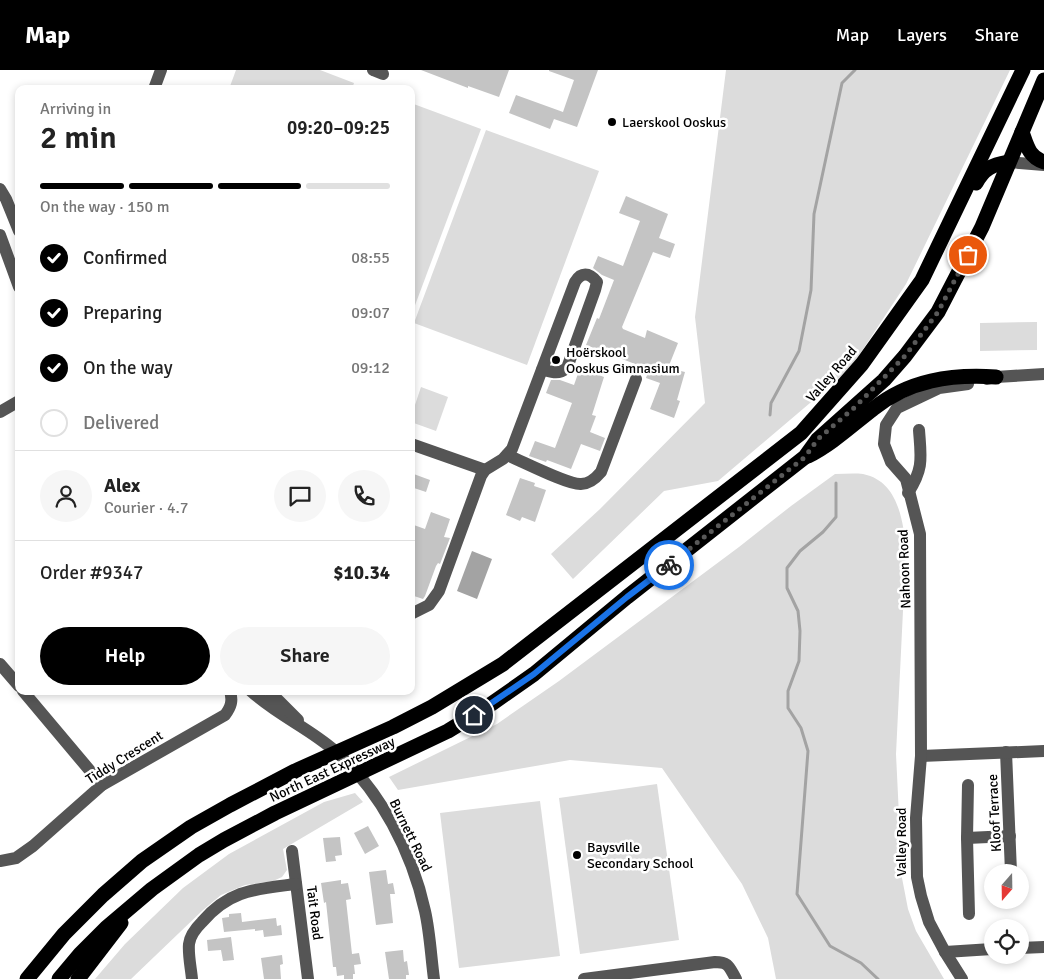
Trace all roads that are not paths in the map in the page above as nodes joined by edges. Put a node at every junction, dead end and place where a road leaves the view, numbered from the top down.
1 (161, 70) edge
2 (1023, 70) edge
3 (1044, 80) edge
4 (155, 85) edge
5 (1022, 132) junction
6 (1008, 162) junction
7 (1044, 164) edge
8 (0, 189) edge
9 (15, 221) edge
10 (0, 235) edge
11 (936, 254) junction
12 (15, 275) edge
13 (560, 322) junction
14 (581, 330) junction
15 (542, 369) junction
16 (1044, 374) edge
17 (996, 377) junction
18 (636, 379) dead end
19 (15, 403) edge
20 (0, 412) edge
21 (919, 430) dead end
22 (415, 445) edge
23 (507, 455) junction
24 (805, 457) junction
25 (485, 470) junction
26 (908, 493) junction
27 (415, 612) edge
28 (564, 616) joint
29 (0, 664) edge
30 (15, 681) edge
31 (26, 695) edge
32 (231, 695) edge
33 (257, 695) edge
34 (272, 695) edge
35 (308, 731) junction
36 (1044, 751) edge
37 (1006, 752) junction
38 (921, 756) junction
39 (102, 785) junction
40 (968, 785) dead end
41 (1010, 836) junction
42 (967, 838) junction
43 (292, 851) dead end
44 (0, 861) edge
45 (1011, 864) edge
46 (296, 884) junction
47 (130, 909) junction
48 (970, 914) dead end
49 (1044, 947) edge
50 (1029, 948) edge
51 (984, 950) edge
52 (944, 952) junction
53 (27, 979) edge
54 (59, 979) edge
55 (78, 979) edge
56 (192, 979) edge
57 (308, 979) edge
58 (434, 979) edge
59 (584, 979) edge
60 (736, 979) edge
61 (962, 979) edge

1 - 4 street
2 - 11 highway, Valley Road
3 - 5 highway
5 - 6 highway
5 - 7 highway
6 - 7 street
6 - 11 highway
6 - 24 highway
8 - 9 street
10 - 12 street
11 - 28 highway, Valley Road
13 - 14 street
13 - 14 street
13 - 15 street
14 - 15 street
15 - 23 street
16 - 17 street, Nahoon Road
17 - 24 highway
17 - 26 street, Nahoon Road
18 - 23 street
19 - 20 street
21 - 26 street
22 - 25 street
23 - 25 street
24 - 47 highway, North East Expressway
25 - 27 street
26 - 38 street, Nahoon Road
28 - 53 highway, North East Expressway
29 - 30 street
31 - 39 street
32 - 39 street, Tiddy Crescent
33 - 35 street
34 - 35 street
35 - 58 street, Burnett Road
36 - 37 street
37 - 38 street
37 - 41 street, Kloof Terrace
38 - 52 street, Valley Road
39 - 44 street, Tiddy Crescent
40 - 42 street
41 - 42 street
41 - 45 street, Kloof Terrace
42 - 48 street
43 - 46 street, Tait Road
46 - 56 street
46 - 57 street, Tait Road
47 - 54 highway, North East Expressway
47 - 55 highway
49 - 50 street
51 - 52 street
52 - 61 street, Valley Road
59 - 60 street

